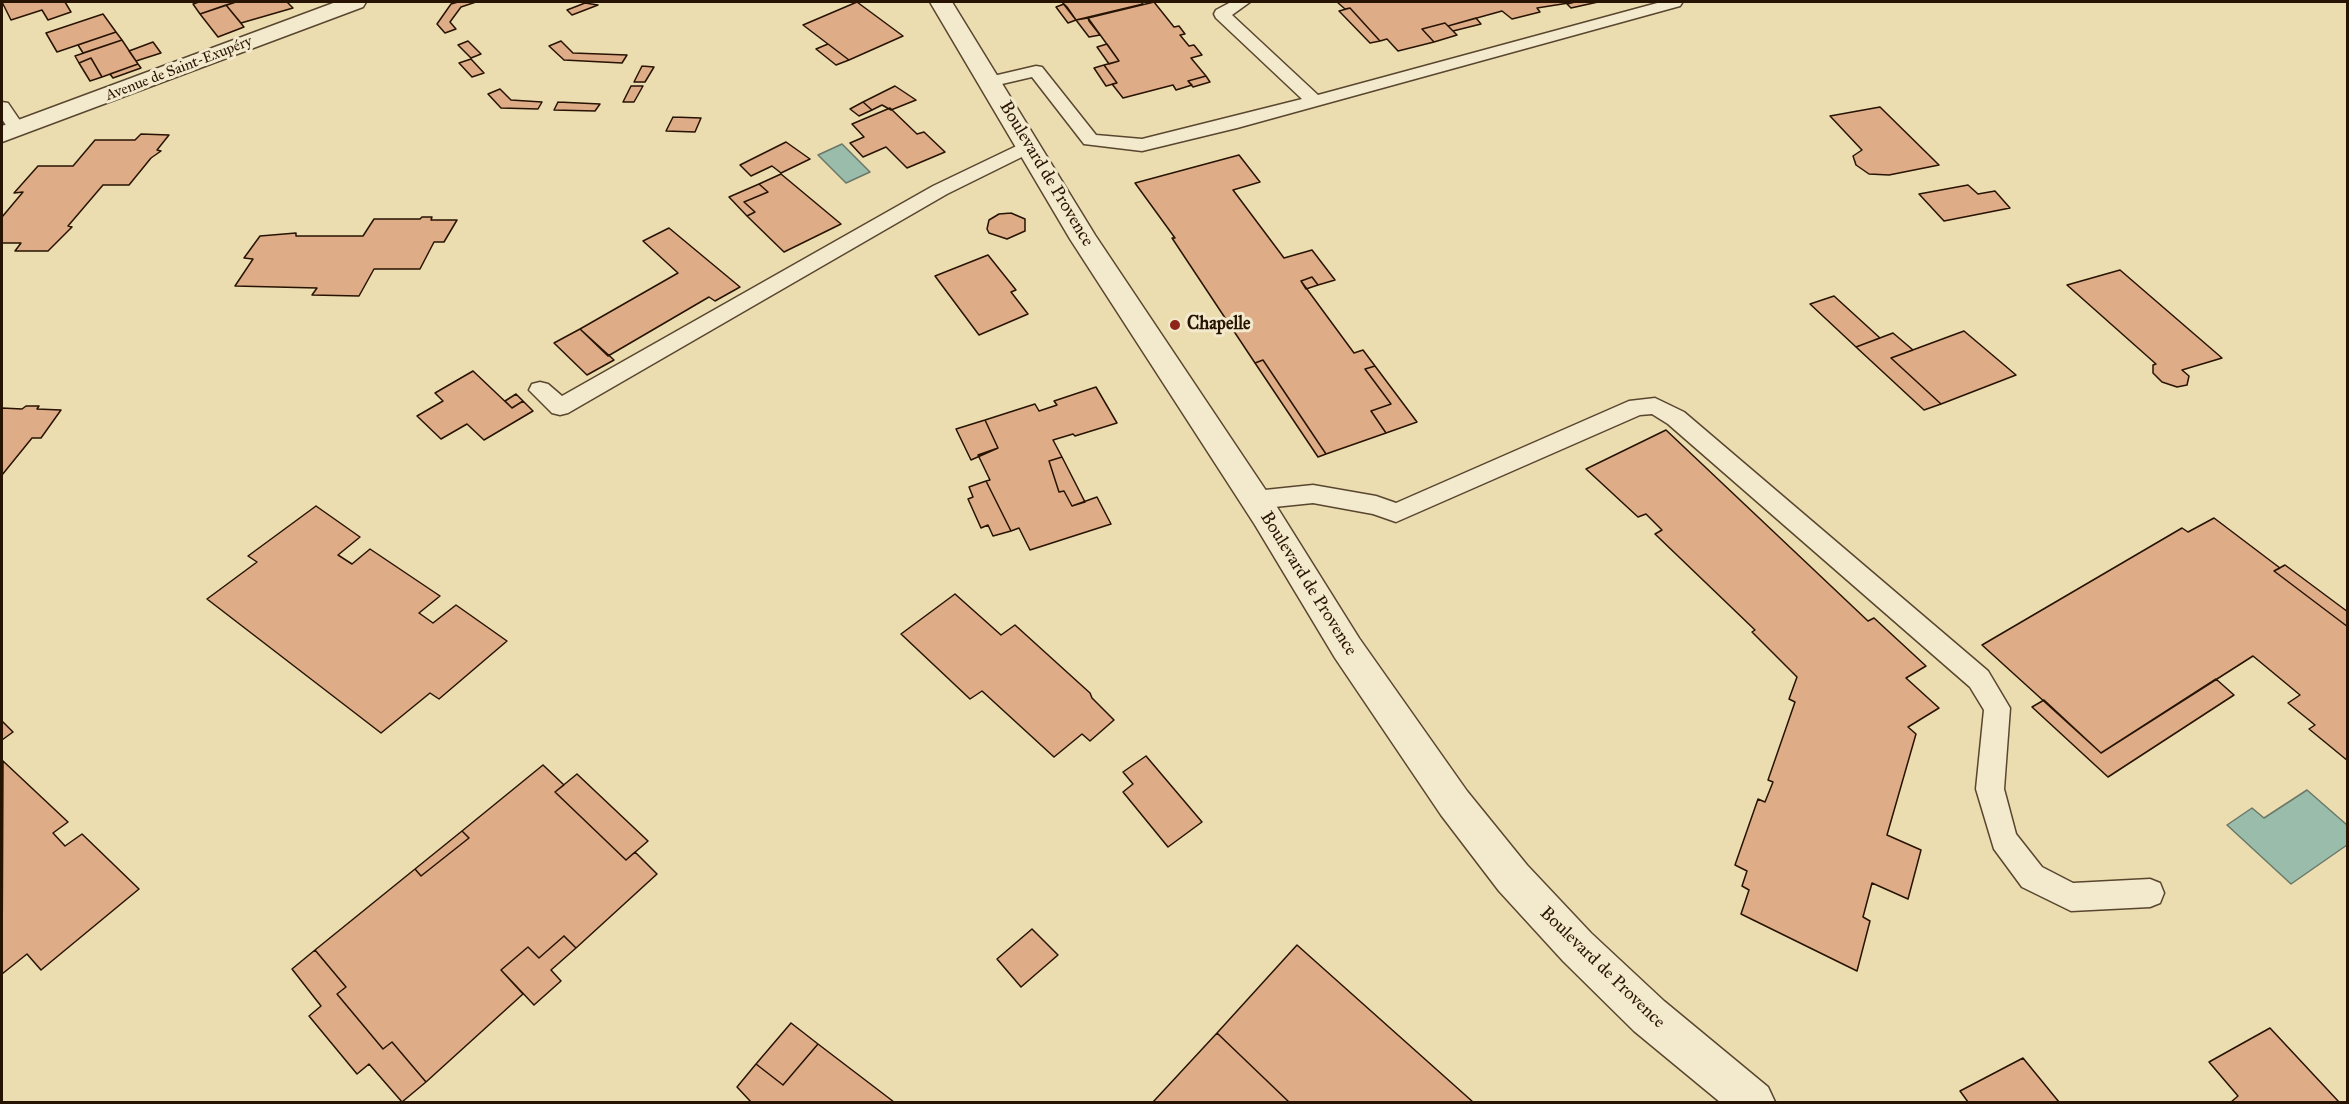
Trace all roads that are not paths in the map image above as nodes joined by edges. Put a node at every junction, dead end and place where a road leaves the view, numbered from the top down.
1 (355, 2) edge
2 (941, 2) edge
3 (1242, 2) edge
4 (1674, 3) dead end
5 (989, 81) junction
6 (1314, 101) junction
7 (2, 107) edge
8 (9, 132) edge
9 (1029, 146) junction
10 (540, 390) dead end
11 (1255, 500) junction
12 (2150, 893) dead end
13 (1753, 1102) edge

1 - 8 street, Avenue de Saint-Exupéry
2 - 5 street, Boulevard de Provence
3 - 6 lane
4 - 6 lane
5 - 6 lane
5 - 9 street, Boulevard de Provence
7 - 8 lane
9 - 10 lane
9 - 11 street, Boulevard de Provence
11 - 12 lane
11 - 13 street, Boulevard de Provence

